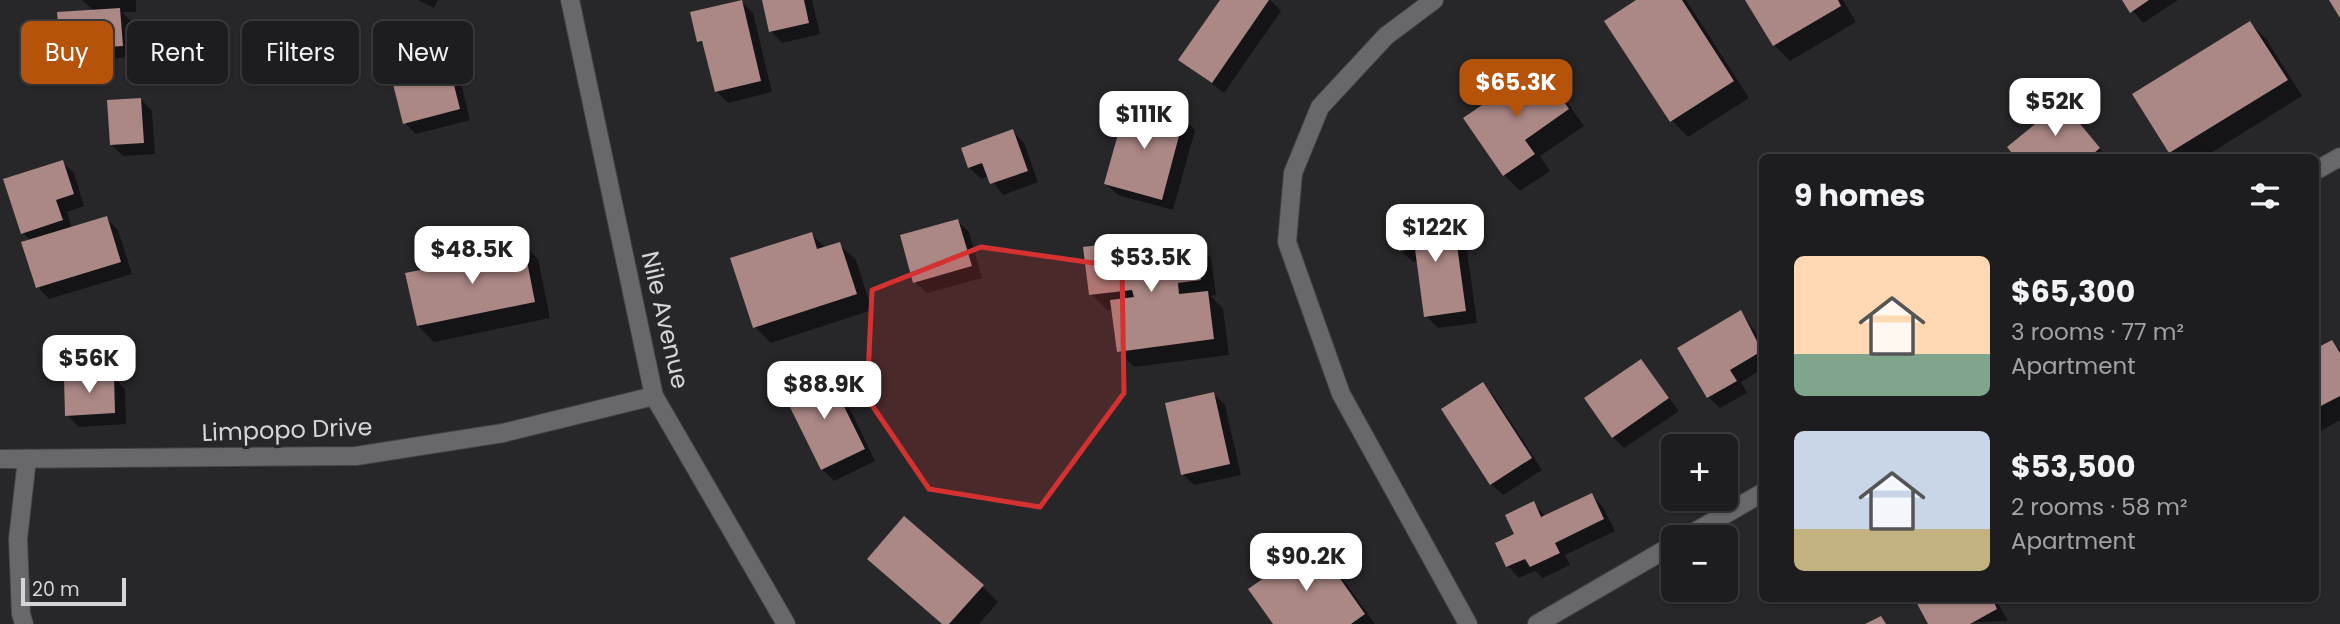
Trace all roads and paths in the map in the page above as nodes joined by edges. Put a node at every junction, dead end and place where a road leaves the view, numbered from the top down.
1 (570, 0) edge
2 (1434, 0) edge
3 (2340, 157) edge
4 (2319, 169) edge
5 (654, 396) junction
6 (0, 459) edge
7 (27, 459) junction
8 (1759, 495) edge
9 (1707, 525) edge
10 (1661, 552) edge
11 (24, 624) edge
12 (786, 624) edge
13 (1468, 624) edge
14 (1537, 624) edge

1 - 5 street, Nile Avenue
2 - 13 street
3 - 4 street
5 - 7 street, Limpopo Drive
5 - 12 street, Nile Avenue
6 - 7 street, Limpopo Drive
7 - 11 street
8 - 9 street
10 - 14 street

